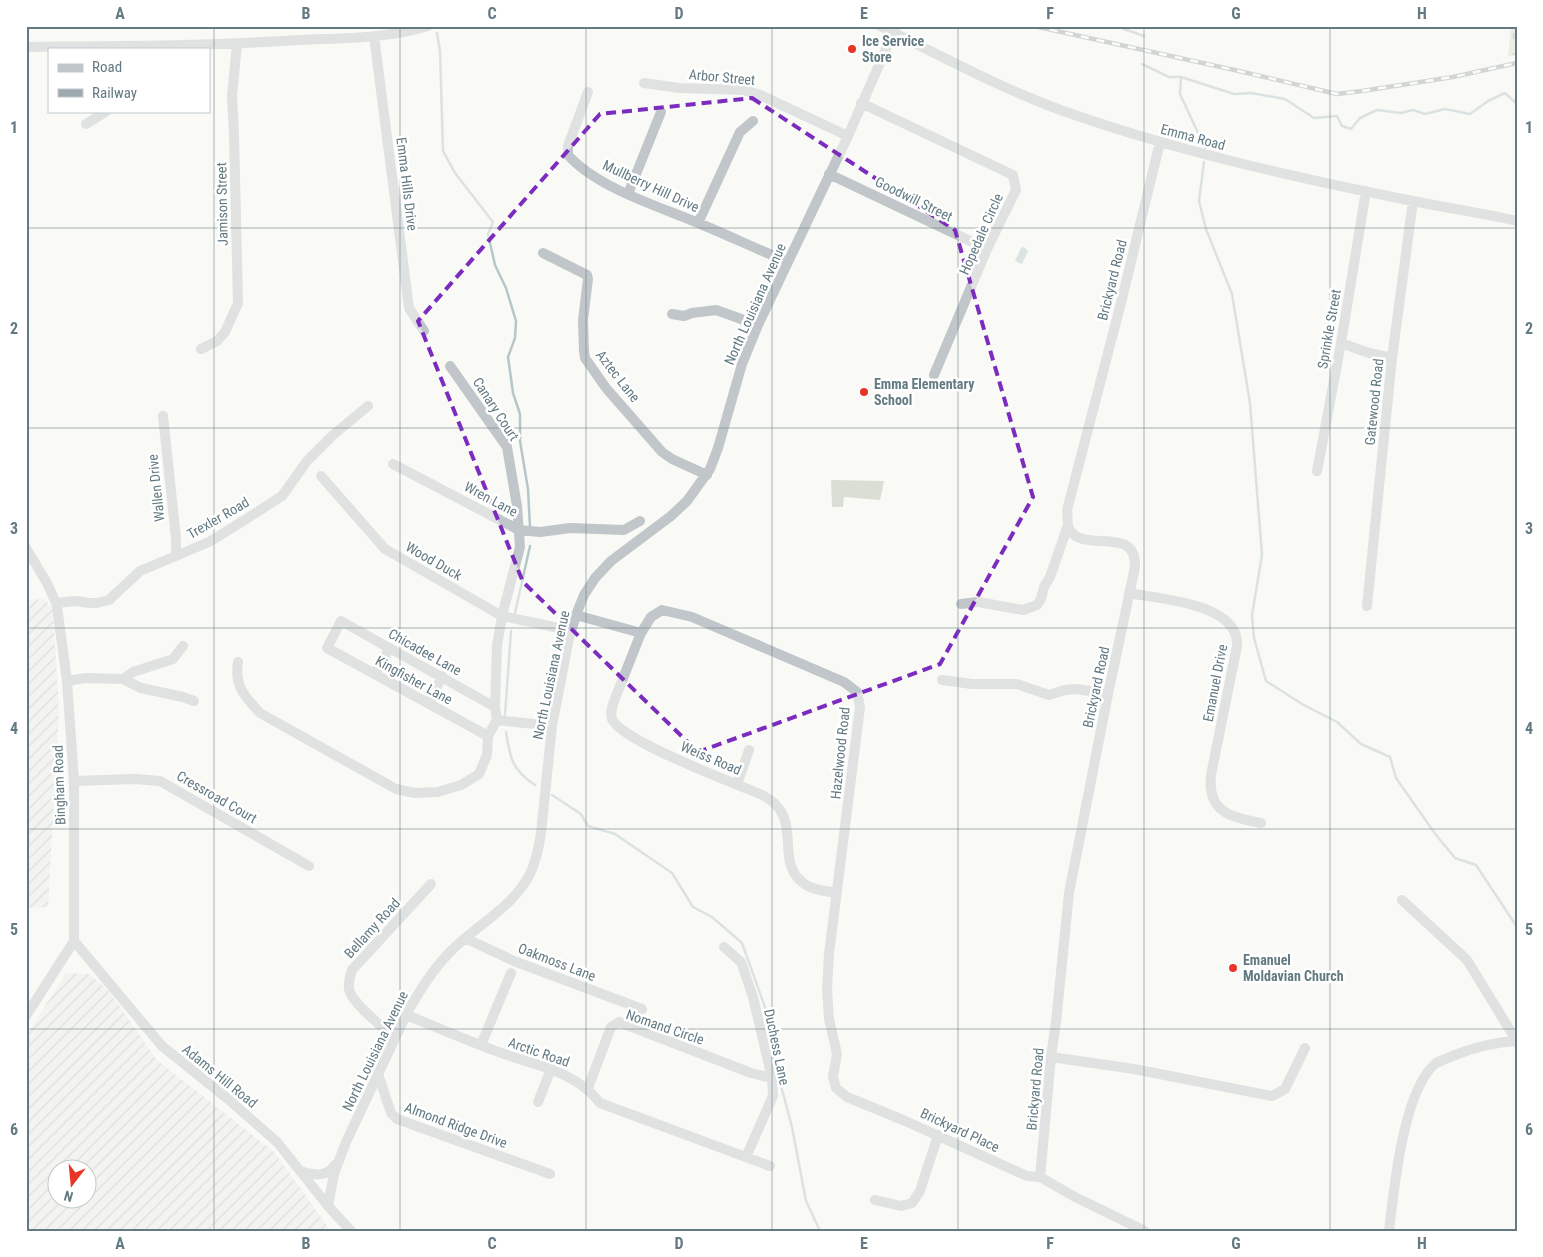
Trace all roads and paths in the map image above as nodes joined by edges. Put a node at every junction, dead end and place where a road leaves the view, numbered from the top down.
1 (428, 26) edge
2 (880, 26) edge
3 (894, 29) edge
4 (374, 36) junction
5 (237, 44) junction
6 (26, 47) edge
7 (118, 48) edge
8 (210, 49) edge
9 (644, 83) dead end
10 (588, 92) dead end
11 (861, 103) junction
12 (105, 112) edge
13 (662, 112) dead end
14 (753, 121) dead end
15 (86, 124) dead end
16 (848, 136) junction
17 (1160, 142) junction
18 (829, 174) junction
19 (1366, 191) junction
20 (628, 194) junction
21 (1413, 201) junction
22 (1517, 221) edge
23 (698, 223) junction
24 (987, 250) junction
25 (543, 253) dead end
26 (788, 262) junction
27 (672, 314) dead end
28 (758, 325) junction
29 (424, 331) dead end
30 (1342, 343) junction
31 (201, 350) dead end
32 (1392, 358) junction
33 (450, 366) dead end
34 (934, 375) dead end
35 (368, 406) dead end
36 (163, 416) dead end
37 (393, 464) dead end
38 (1317, 472) dead end
39 (707, 474) junction
40 (321, 476) dead end
41 (640, 521) dead end
42 (1068, 526) junction
43 (519, 530) junction
44 (26, 548) edge
45 (176, 556) junction
46 (1129, 593) junction
47 (56, 603) junction
48 (962, 604) dead end
49 (1367, 606) dead end
50 (576, 614) junction
51 (502, 616) junction
52 (341, 621) joint
53 (559, 628) dead end
54 (641, 633) junction
55 (183, 646) dead end
56 (390, 648) junction
57 (238, 662) dead end
58 (375, 674) junction
59 (442, 676) junction
60 (122, 679) junction
61 (942, 680) dead end
62 (67, 681) junction
63 (1108, 694) junction
64 (194, 701) dead end
65 (429, 704) junction
66 (495, 707) junction
67 (497, 720) junction
68 (552, 726) junction
69 (488, 736) junction
70 (749, 750) dead end
71 (74, 781) junction
72 (737, 784) junction
73 (1261, 823) dead end
74 (309, 866) dead end
75 (431, 884) dead end
76 (837, 893) junction
77 (1402, 900) dead end
78 (465, 938) junction
79 (74, 941) junction
80 (724, 947) dead end
81 (511, 973) dead end
82 (642, 1009) dead end
83 (406, 1015) junction
84 (26, 1016) edge
85 (395, 1038) junction
86 (1516, 1040) edge
87 (481, 1045) junction
88 (1306, 1048) dead end
89 (1050, 1057) junction
90 (551, 1069) junction
91 (378, 1074) junction
92 (772, 1078) junction
93 (588, 1088) junction
94 (538, 1102) dead end
95 (870, 1105) joint
96 (938, 1135) junction
97 (341, 1156) junction
98 (746, 1157) junction
99 (770, 1166) dead end
100 (300, 1171) junction
101 (550, 1174) dead end
102 (1040, 1177) junction
103 (875, 1200) dead end
104 (328, 1206) junction
105 (351, 1231) edge
106 (1145, 1231) edge
107 (1389, 1231) edge

1 - 4 street
2 - 3 street, Emma Road
3 - 11 street, North Louisiana Avenue
3 - 17 street, Emma Road
4 - 5 street
4 - 29 street, Emma Hills Drive
5 - 8 street
5 - 31 street, Jamison Street
6 - 7 street
9 - 16 street, Arbor Street
10 - 20 street, Mullberry Hill Drive
11 - 16 street, North Louisiana Avenue
11 - 24 street, Hopedale Circle
12 - 15 street
13 - 20 street
14 - 23 street
16 - 18 street, North Louisiana Avenue
17 - 19 street, Emma Road
17 - 42 street, Brickyard Road
18 - 24 street, Goodwill Street
18 - 26 street, North Louisiana Avenue
19 - 21 street, Emma Road
19 - 30 street, Sprinkle Street
20 - 23 street, Mullberry Hill Drive
21 - 22 street, Emma Road
21 - 32 street, Gatewood Road
23 - 26 street, Mullberry Hill Drive
24 - 34 street, Hopedale Circle
25 - 39 street, Aztec Lane
26 - 28 street, North Louisiana Avenue
27 - 28 street
28 - 39 street, North Louisiana Avenue
30 - 32 street
30 - 38 street, Sprinkle Street
32 - 49 street, Gatewood Road
33 - 43 street, Canary Court
35 - 45 street, Trexler Road
36 - 45 street, Wallen Drive
37 - 43 street, Wren Lane
39 - 50 street, North Louisiana Avenue
40 - 51 street, Wood Duck
41 - 43 street, Wren Lane
42 - 46 street, Brickyard Road
42 - 48 street
43 - 51 street, Canary Court
44 - 47 street, Bingham Road
45 - 47 street, Trexler Road
46 - 63 street, Brickyard Road
46 - 73 street, Emanuel Drive
47 - 62 street, Bingham Road
50 - 54 street
50 - 68 street, North Louisiana Avenue
51 - 53 street, Wood Duck
51 - 66 street, Canary Court
52 - 56 street, Chicadee Lane
52 - 58 street, Kingfisher Lane
54 - 72 street, Weiss Road
54 - 76 street, Hazelwood Road
55 - 60 street
56 - 58 street
56 - 59 street, Chicadee Lane
57 - 69 street
58 - 65 street, Kingfisher Lane
59 - 65 street
59 - 66 street, Chicadee Lane
60 - 62 street
60 - 64 street
61 - 63 street
62 - 71 street, Bingham Road
63 - 89 street, Brickyard Road
65 - 69 street, Kingfisher Lane
66 - 67 street, Canary Court
67 - 68 street
67 - 69 street
68 - 78 street, North Louisiana Avenue
70 - 72 street
71 - 74 street, Cressroad Court
71 - 79 street, Bingham Road
72 - 76 street, Weiss Road
75 - 85 street, Bellamy Road
76 - 95 street, Hazelwood Road
77 - 86 street
78 - 82 street, Oakmoss Lane
78 - 83 street, North Louisiana Avenue
79 - 84 street
79 - 100 street, Adams Hill Road
80 - 92 street, Duchess Lane
81 - 87 street
83 - 85 street, North Louisiana Avenue
83 - 87 street, Arctic Road
85 - 91 street, North Louisiana Avenue
86 - 107 street
87 - 90 street, Arctic Road
88 - 89 street
89 - 102 street, Brickyard Road
90 - 93 street, Arctic Road
90 - 94 street
91 - 97 street, North Louisiana Avenue
91 - 101 street, Almond Ridge Drive
92 - 93 street, Nomand Circle
92 - 98 street, Duchess Lane
93 - 98 street, Arctic Road
95 - 96 street, Brickyard Place
96 - 102 street, Brickyard Place
96 - 103 street
97 - 100 street
97 - 104 street, North Louisiana Avenue
98 - 99 street, Arctic Road
100 - 104 street, Adams Hill Road
102 - 106 street
104 - 105 street, Adams Hill Road

